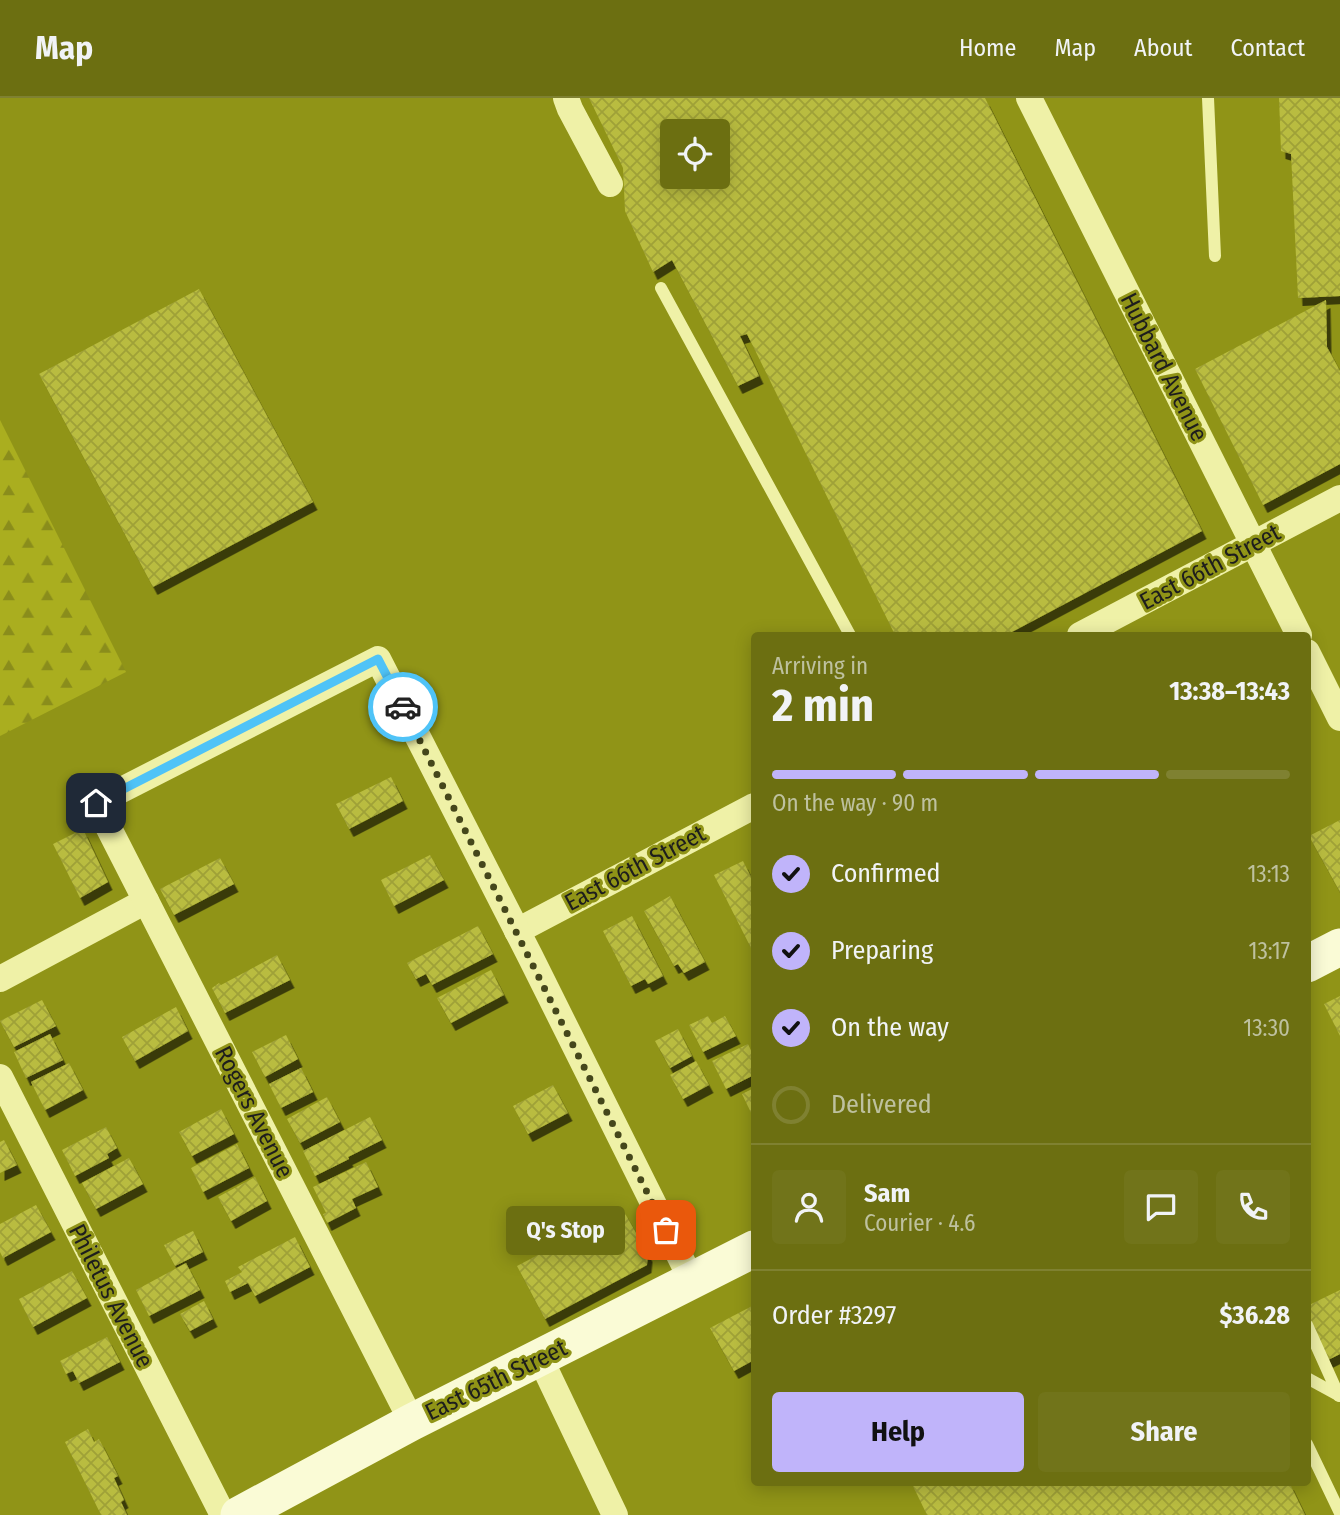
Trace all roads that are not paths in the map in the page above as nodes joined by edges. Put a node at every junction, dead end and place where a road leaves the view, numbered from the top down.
1 (566, 98) edge
2 (1029, 98) edge
3 (1208, 98) edge
4 (610, 184) dead end
5 (1215, 256) dead end
6 (661, 288) dead end
7 (1340, 498) edge
8 (1252, 545) junction
9 (848, 632) edge
10 (1086, 632) edge
11 (1297, 632) edge
12 (1311, 660) edge
13 (1340, 718) edge
14 (751, 808) edge
15 (146, 901) junction
16 (517, 931) junction
17 (1340, 947) edge
18 (1311, 962) edge
19 (0, 979) edge
20 (0, 1077) edge
21 (751, 1251) edge
22 (692, 1281) junction
23 (1311, 1334) edge
24 (540, 1358) junction
25 (1311, 1380) edge
26 (1340, 1396) edge
27 (412, 1422) junction
28 (1311, 1452) edge
29 (1340, 1513) edge
30 (223, 1515) edge
31 (239, 1515) edge
32 (615, 1515) edge

1 - 4 street
2 - 8 street, Hubbard Avenue
3 - 5 lane
6 - 9 lane
7 - 8 street, East 66th Street
8 - 10 street, East 66th Street
8 - 11 street, Hubbard Avenue
12 - 13 street
14 - 16 street, East 66th Street
15 - 16 street, Rogers Avenue
15 - 19 street
15 - 27 street, Rogers Avenue
16 - 22 street
17 - 18 street
20 - 30 street, Philetus Avenue
21 - 22 street, East 65th Street
22 - 24 street, East 65th Street
23 - 26 lane
24 - 27 street, East 65th Street
24 - 32 street
25 - 26 lane
27 - 31 street, East 65th Street
28 - 29 lane

